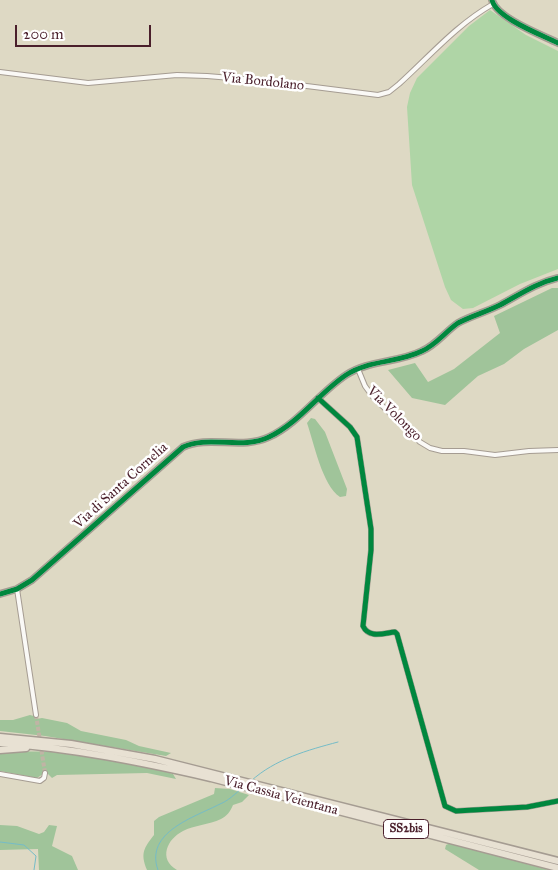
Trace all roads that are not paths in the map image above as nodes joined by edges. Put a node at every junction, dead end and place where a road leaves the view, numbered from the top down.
1 (492, 1) edge
2 (558, 43) edge
3 (0, 72) edge
4 (558, 278) edge
5 (358, 369) junction
6 (318, 398) junction
7 (558, 450) edge
8 (17, 589) junction
9 (0, 594) edge
10 (36, 715) tunnel mouth
11 (0, 737) edge
12 (0, 743) edge
13 (32, 745) junction
14 (0, 750) edge
15 (45, 773) dead end
16 (0, 774) edge
17 (558, 801) edge
18 (558, 861) edge
19 (558, 868) edge

1 - 2 street
1 - 3 street, Via Bordolano
4 - 5 street, Via di Santa Cornelia
5 - 6 street, Via di Santa Cornelia
5 - 7 street, Via Volongo
6 - 8 street, Via di Santa Cornelia
6 - 17 street
8 - 9 street, Via di Santa Cornelia
8 - 10 street
11 - 18 highway, Via Cassia Veientana / SS2bis
12 - 13 highway, Via Cassia Veientana / SS2bis
13 - 14 highway
13 - 19 highway, Via Cassia Veientana / SS2bis
15 - 16 street

